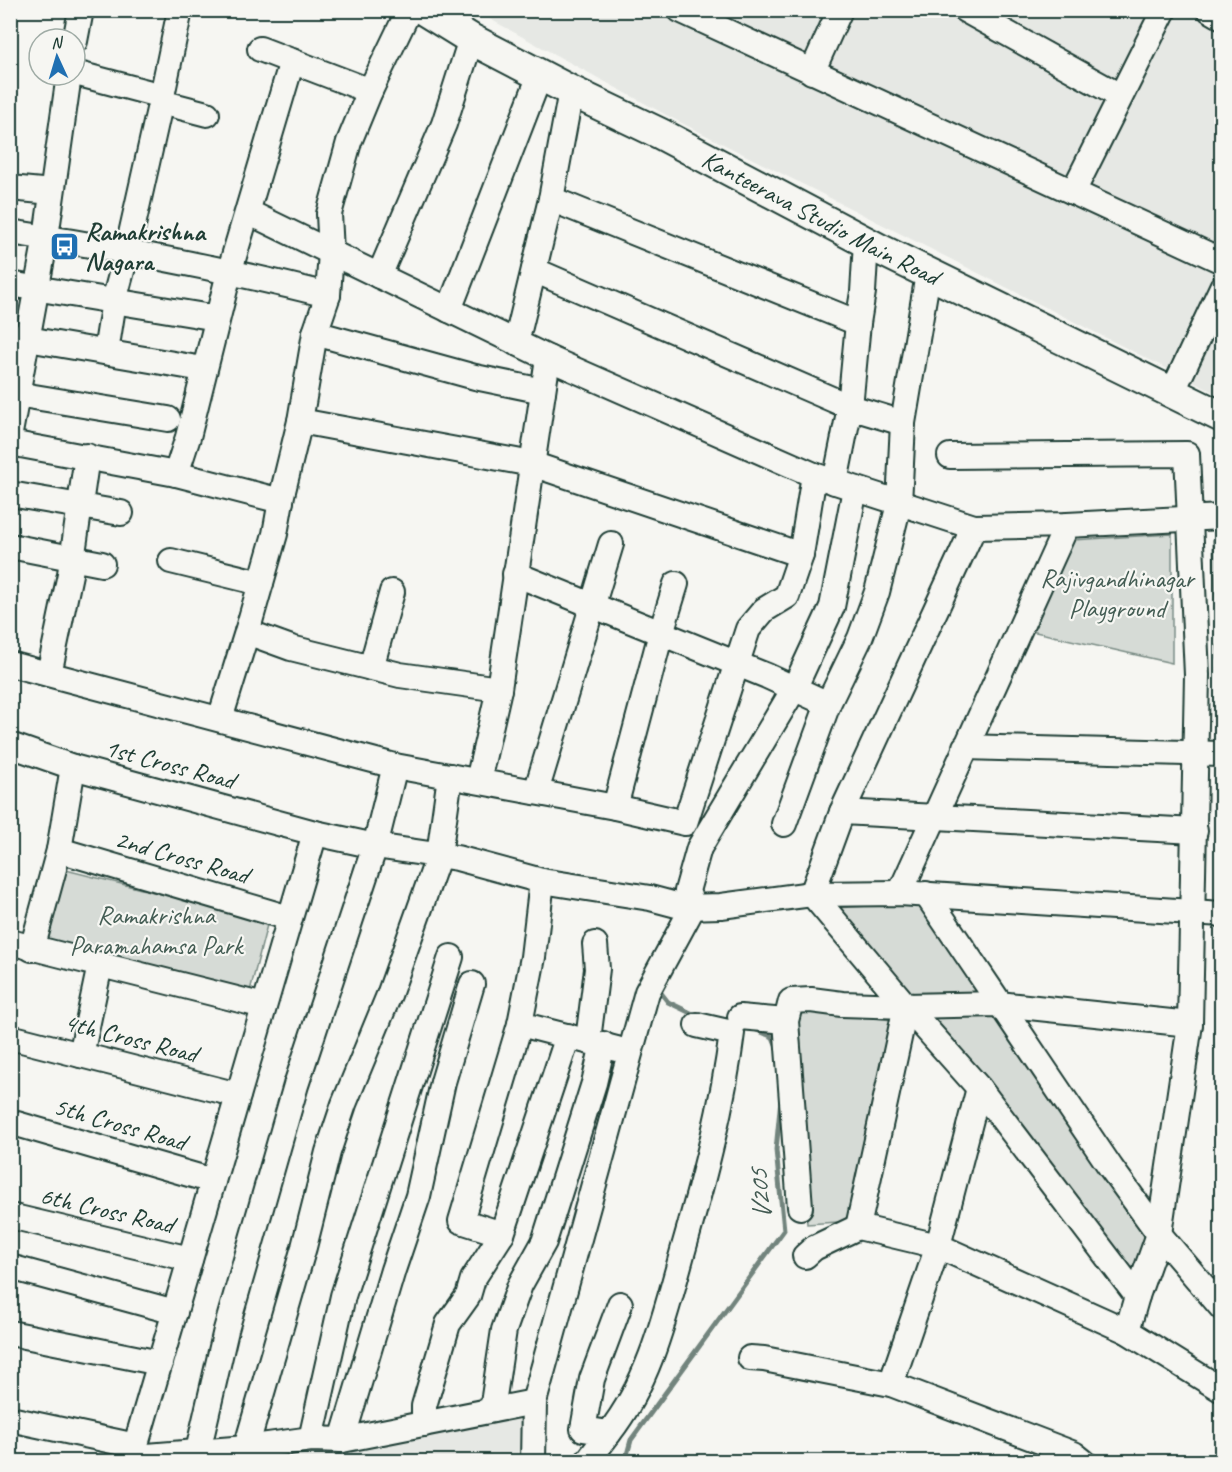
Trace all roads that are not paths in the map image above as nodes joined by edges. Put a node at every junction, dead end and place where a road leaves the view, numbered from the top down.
1 (81, 10) edge
2 (180, 10) edge
3 (408, 10) edge
4 (424, 10) edge
5 (680, 10) edge
6 (965, 10) edge
7 (1164, 10) edge
8 (1210, 10) edge
9 (838, 11) edge
10 (1221, 17) edge
11 (78, 27) edge
12 (471, 39) junction
13 (260, 50) dead end
14 (292, 61) junction
15 (812, 72) junction
16 (540, 75) junction
17 (87, 77) edge
18 (67, 87) edge
19 (370, 91) junction
20 (571, 91) junction
21 (1120, 96) junction
22 (162, 99) junction
23 (207, 114) dead end
24 (10, 188) edge
25 (52, 192) junction
26 (1073, 192) junction
27 (551, 199) junction
28 (248, 212) junction
29 (10, 232) edge
30 (46, 237) junction
31 (866, 242) junction
32 (127, 252) junction
33 (331, 252) junction
34 (1221, 261) edge
35 (534, 270) junction
36 (229, 273) junction
37 (928, 274) junction
38 (379, 276) junction
39 (10, 284) edge
40 (1221, 287) edge
41 (37, 288) junction
42 (328, 295) junction
43 (114, 301) junction
44 (449, 310) junction
45 (217, 318) junction
46 (853, 321) junction
47 (315, 333) junction
48 (19, 337) edge
49 (516, 343) junction
50 (106, 352) junction
51 (548, 358) junction
52 (203, 369) junction
53 (543, 391) junction
54 (1172, 393) junction
55 (14, 394) edge
56 (844, 404) junction
57 (1221, 417) edge
58 (168, 419) dead end
59 (300, 421) junction
60 (903, 423) junction
61 (10, 433) edge
62 (10, 443) edge
63 (87, 456) junction
64 (951, 456) dead end
65 (532, 464) junction
66 (176, 474) junction
67 (835, 482) junction
68 (10, 494) edge
69 (281, 501) junction
70 (899, 504) junction
71 (80, 506) junction
72 (121, 513) dead end
73 (1221, 517) edge
74 (1190, 519) junction
75 (1067, 525) junction
76 (974, 527) junction
77 (611, 544) dead end
78 (10, 546) edge
79 (801, 555) junction
80 (73, 557) junction
81 (171, 561) dead end
82 (102, 564) dead end
83 (516, 574) junction
84 (261, 583) junction
85 (676, 584) dead end
86 (392, 592) dead end
87 (591, 605) junction
88 (247, 632) junction
89 (661, 633) junction
90 (10, 664) edge
91 (736, 664) junction
92 (371, 668) junction
93 (49, 674) junction
94 (499, 689) junction
95 (794, 689) junction
96 (828, 704) junction
97 (220, 719) junction
98 (10, 745) edge
99 (965, 747) junction
100 (1196, 753) junction
101 (1221, 754) edge
102 (395, 766) junction
103 (73, 767) junction
104 (450, 776) junction
105 (478, 782) junction
106 (536, 792) junction
107 (615, 807) junction
108 (842, 812) junction
109 (935, 816) junction
110 (784, 824) dead end
111 (1195, 831) junction
112 (315, 833) junction
113 (375, 846) junction
114 (59, 850) junction
115 (440, 855) junction
116 (543, 880) junction
117 (900, 893) junction
118 (812, 894) junction
119 (926, 894) junction
120 (689, 907) junction
121 (1193, 913) junction
122 (1221, 914) edge
123 (289, 918) junction
124 (595, 944) dead end
125 (21, 946) edge
126 (451, 957) dead end
127 (100, 965) junction
128 (472, 984) dead end
129 (999, 1004) junction
130 (264, 1006) junction
131 (906, 1006) junction
132 (740, 1017) dead end
133 (786, 1021) junction
134 (520, 1024) junction
135 (1190, 1024) junction
136 (697, 1025) dead end
137 (10, 1037) edge
138 (586, 1040) junction
139 (630, 1052) junction
140 (81, 1055) junction
141 (979, 1088) junction
142 (238, 1095) junction
143 (10, 1122) edge
144 (213, 1180) junction
145 (800, 1207) dead end
146 (10, 1216) edge
147 (858, 1227) junction
148 (502, 1234) junction
149 (1159, 1234) junction
150 (938, 1246) junction
151 (805, 1256) dead end
152 (190, 1259) junction
153 (10, 1267) edge
154 (1137, 1296) junction
155 (620, 1304) dead end
156 (1221, 1308) edge
157 (175, 1312) junction
158 (1127, 1331) junction
159 (10, 1333) edge
160 (750, 1358) dead end
161 (160, 1363) junction
162 (891, 1384) junction
163 (1221, 1389) edge
164 (534, 1402) junction
165 (492, 1410) junction
166 (10, 1419) edge
167 (424, 1424) junction
168 (609, 1433) junction
169 (311, 1439) junction
170 (342, 1440) junction
171 (246, 1448) junction
172 (198, 1451) junction
173 (132, 1455) edge
174 (533, 1461) edge
175 (587, 1461) edge
176 (1084, 1461) edge

1 - 11 street
2 - 22 street
3 - 19 street
4 - 12 main road, Kanteerava Studio Main Road
5 - 15 street
6 - 21 street
7 - 21 street
8 - 10 street
9 - 15 street
12 - 16 main road, Kanteerava Studio Main Road
12 - 38 street
13 - 14 street
14 - 19 street
14 - 28 street
15 - 26 street
16 - 20 main road, Kanteerava Studio Main Road
16 - 44 street
17 - 22 street
18 - 25 street
19 - 33 street
20 - 27 street
20 - 31 main road, Kanteerava Studio Main Road
21 - 26 street
22 - 23 street
22 - 32 street
24 - 25 street
25 - 30 street
26 - 34 street
27 - 35 street
27 - 46 street
28 - 33 street
28 - 36 street
29 - 30 street
30 - 32 street
30 - 41 street
31 - 37 main road, Kanteerava Studio Main Road
31 - 46 street
32 - 36 street
32 - 43 street
33 - 38 street
33 - 42 street
35 - 49 street
35 - 56 street
36 - 42 street
36 - 45 street
37 - 54 main road, Kanteerava Studio Main Road
37 - 60 street
38 - 44 street
39 - 41 street
40 - 54 street
41 - 43 street
41 - 48 street
42 - 47 street
43 - 45 street
43 - 50 street
44 - 49 street
45 - 52 street
46 - 56 street
47 - 53 street
47 - 59 street
48 - 50 street
48 - 55 street
49 - 51 street
50 - 52 street
51 - 53 street
51 - 67 street
52 - 66 street
53 - 65 street
54 - 57 main road, Kanteerava Studio Main Road
55 - 58 street
55 - 61 street
56 - 60 street
56 - 67 street
59 - 65 street
59 - 69 street
60 - 70 street
62 - 63 street
63 - 66 street
63 - 71 street
64 - 74 street
65 - 79 street
65 - 83 street
66 - 69 street
67 - 70 street
67 - 79 street
67 - 95 street
68 - 71 street
69 - 84 street
70 - 76 street
70 - 96 street
71 - 72 street
71 - 80 street
73 - 74 street
74 - 75 street
74 - 100 street
75 - 76 street
75 - 99 street
76 - 108 street
77 - 87 street
78 - 80 street
79 - 91 street
80 - 82 street
80 - 93 street
81 - 84 street
83 - 87 street
83 - 94 street
84 - 88 street
85 - 89 street
86 - 92 street
87 - 89 street
87 - 106 street
88 - 92 street
88 - 97 street
89 - 91 street
89 - 107 street
90 - 93 street
91 - 95 street
91 - 107 street
92 - 94 street
93 - 97 street
94 - 105 street
95 - 96 street
95 - 120 street
96 - 110 street
97 - 102 street
98 - 103 street, 1st Cross Road
99 - 100 street
99 - 109 street
100 - 101 street
100 - 111 street
102 - 104 street
102 - 113 street
103 - 112 street, 1st Cross Road
103 - 114 street
104 - 105 street
104 - 115 street
105 - 106 street
106 - 107 street
108 - 109 street
108 - 118 street
109 - 111 street
109 - 117 street
111 - 121 street
112 - 113 street, 1st Cross Road
112 - 123 street
113 - 115 street, 1st Cross Road
113 - 172 street
114 - 123 street, 2nd Cross Road
114 - 125 street
115 - 116 street, 1st Cross Road
115 - 171 street
116 - 120 street, 1st Cross Road
116 - 134 street
117 - 118 street, 1st Cross Road
117 - 119 street, 1st Cross Road
118 - 120 street, 1st Cross Road
118 - 131 street
119 - 121 street, 1st Cross Road
119 - 129 street
120 - 139 street
121 - 122 street, 1st Cross Road
121 - 135 street
123 - 130 street
124 - 138 street
125 - 127 street
126 - 169 street
127 - 130 street
127 - 140 street
128 - 170 street
129 - 131 street
129 - 135 street
129 - 149 street
130 - 142 street
131 - 133 street
131 - 141 street
131 - 147 street
132 - 133 street
133 - 145 street
134 - 138 street
134 - 148 street
135 - 149 street
136 - 168 street
137 - 140 street, 4th Cross Road
138 - 139 street
138 - 148 street
138 - 165 street
139 - 164 street
140 - 142 street, 4th Cross Road
141 - 150 street
141 - 154 street
142 - 144 street
143 - 144 street, 5th Cross Road
144 - 152 street
146 - 152 street, 6th Cross Road
147 - 150 street
147 - 151 street
148 - 167 street
149 - 154 street
149 - 156 street
150 - 158 street
150 - 162 street
152 - 157 street
153 - 157 street
154 - 158 street
155 - 168 street
157 - 161 street
158 - 163 street
159 - 161 street
160 - 162 street
161 - 173 street
162 - 176 street
164 - 165 street
164 - 174 street
165 - 167 street
166 - 173 street
167 - 170 street
168 - 175 street
169 - 170 street
169 - 171 street
171 - 172 street
172 - 173 street

